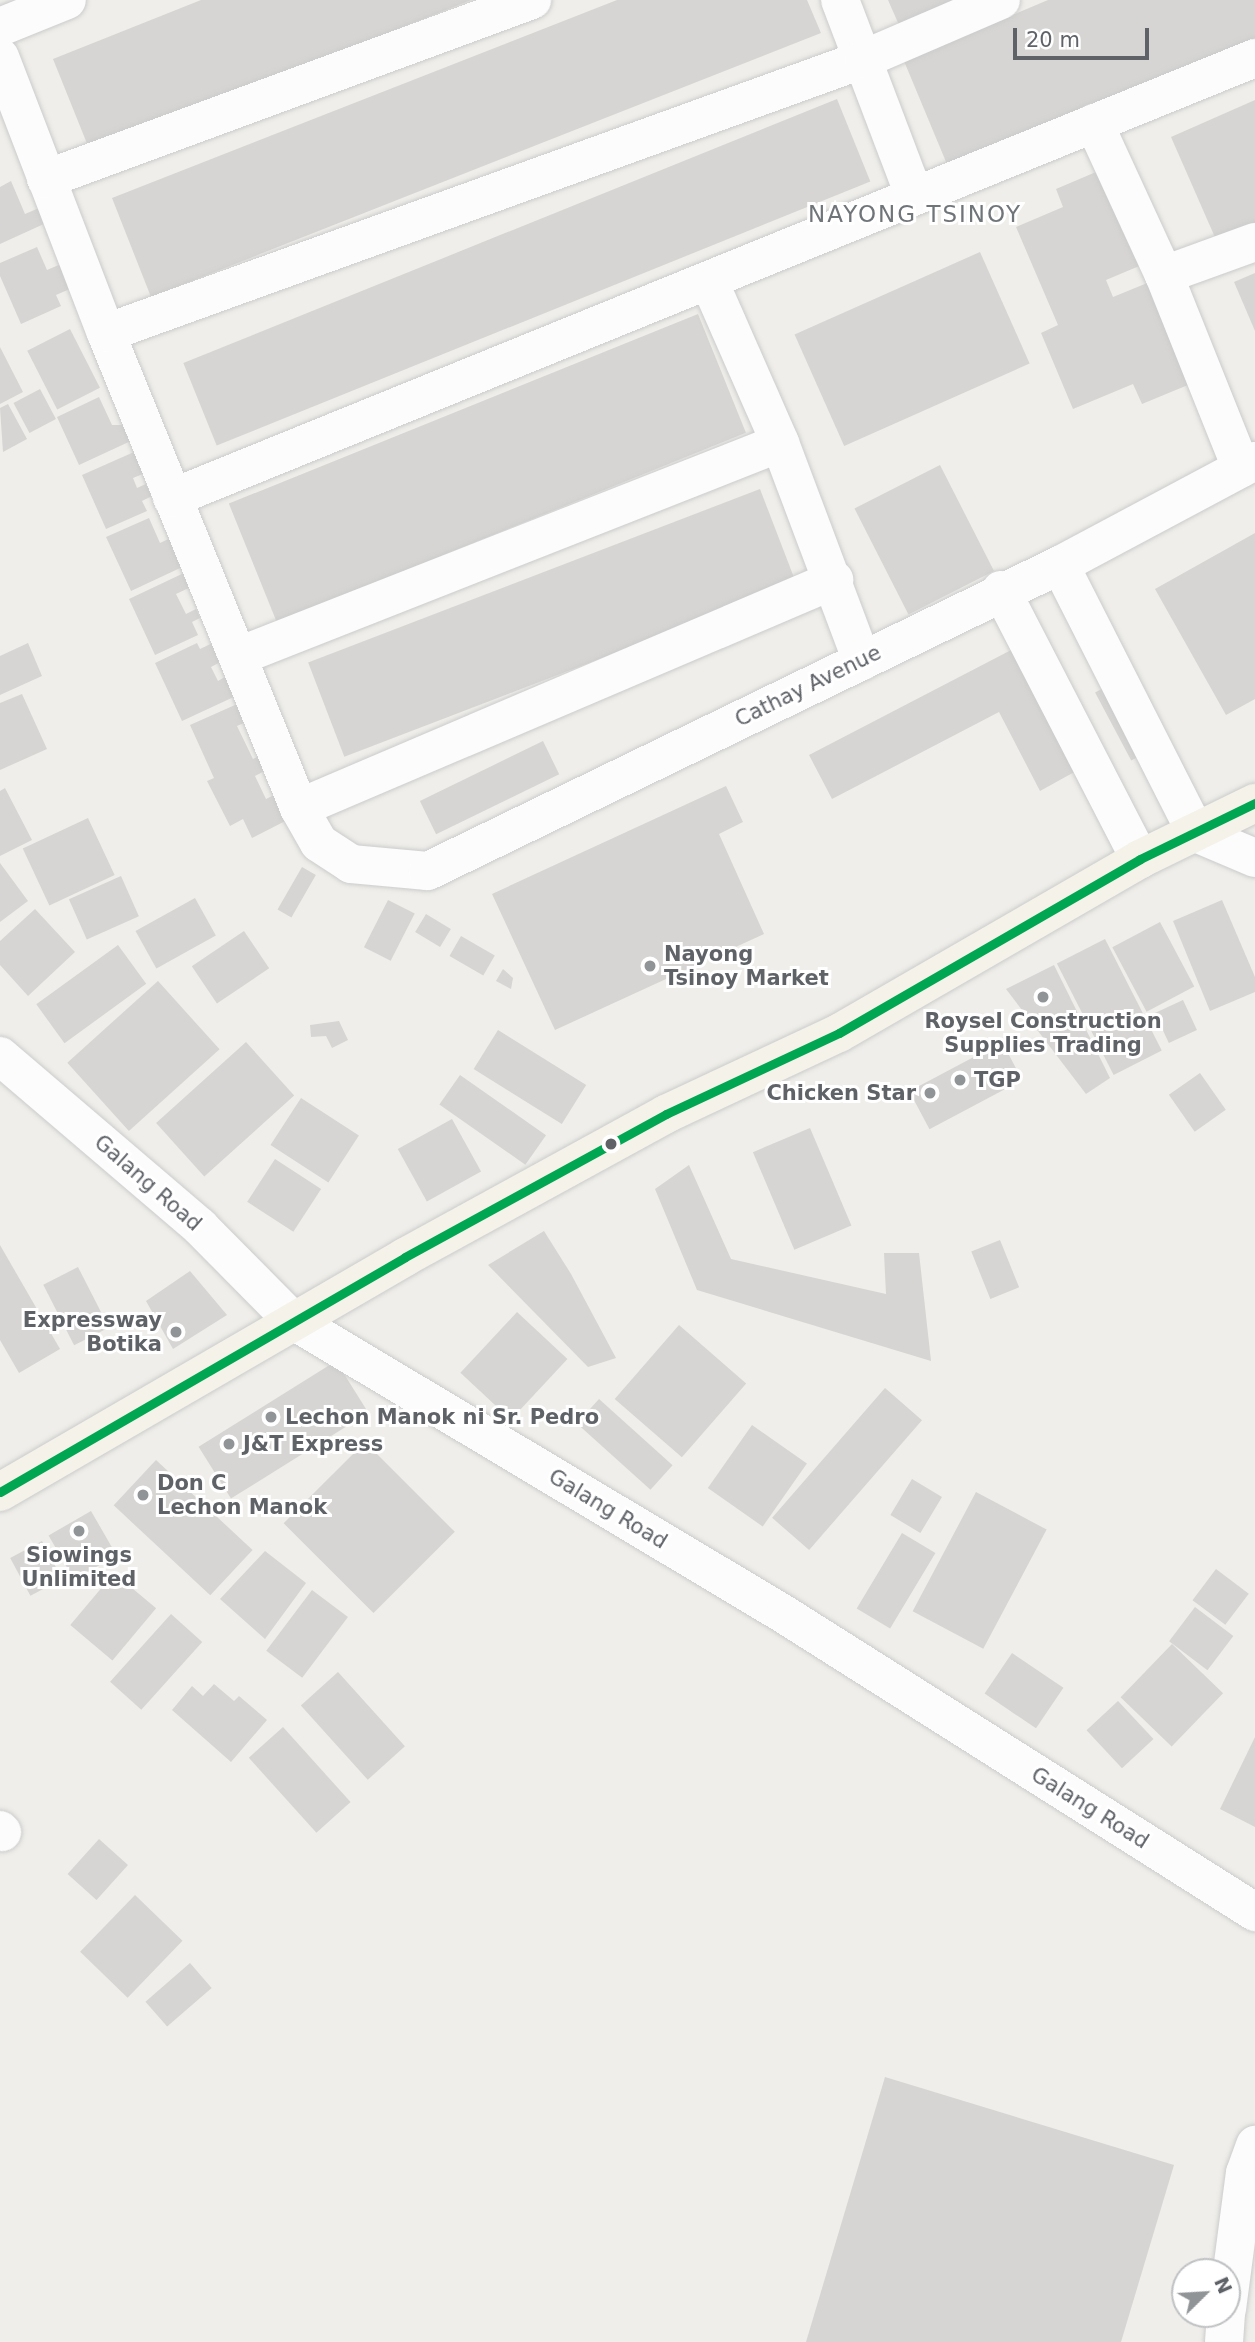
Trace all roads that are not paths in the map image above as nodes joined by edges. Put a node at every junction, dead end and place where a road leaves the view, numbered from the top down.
1 (67, 0) edge
2 (532, 0) edge
3 (840, 0) edge
4 (1001, 0) edge
5 (0, 27) edge
6 (0, 57) edge
7 (1255, 58) edge
8 (864, 59) junction
9 (1094, 122) junction
10 (46, 179) junction
11 (914, 195) junction
12 (1255, 242) edge
13 (1164, 275) junction
14 (709, 281) junction
15 (106, 333) junction
16 (780, 443) junction
17 (1248, 464) edge
18 (172, 498) junction
19 (1060, 565) junction
20 (834, 580) junction
21 (1001, 590) junction
22 (239, 656) junction
23 (863, 661) junction
24 (1255, 803) edge
25 (299, 808) junction
26 (1196, 833) junction
27 (1255, 858) edge
28 (1140, 859) junction
29 (0, 1056) edge
30 (292, 1320) junction
31 (0, 1492) edge
32 (1255, 1912) edge
33 (1255, 2145) edge
34 (1234, 2258) edge

1 - 5 street
2 - 10 street
3 - 8 street
4 - 8 street
6 - 10 street
7 - 9 street
8 - 11 street
8 - 15 street
9 - 11 street
9 - 13 street
10 - 15 street
11 - 14 street
12 - 13 street
13 - 17 street
14 - 16 street
14 - 18 street
15 - 18 street
16 - 20 street
16 - 22 street
17 - 19 street, Cathay Avenue
18 - 22 street
19 - 21 street, Cathay Avenue
19 - 26 street
20 - 23 street
20 - 25 street
21 - 23 street, Cathay Avenue
21 - 28 street
22 - 25 street
23 - 25 street, Cathay Avenue
24 - 26 main road
26 - 27 street
26 - 28 main road
28 - 30 main road
29 - 30 street, Galang Road
30 - 31 main road
30 - 32 street, Galang Road
33 - 34 street

